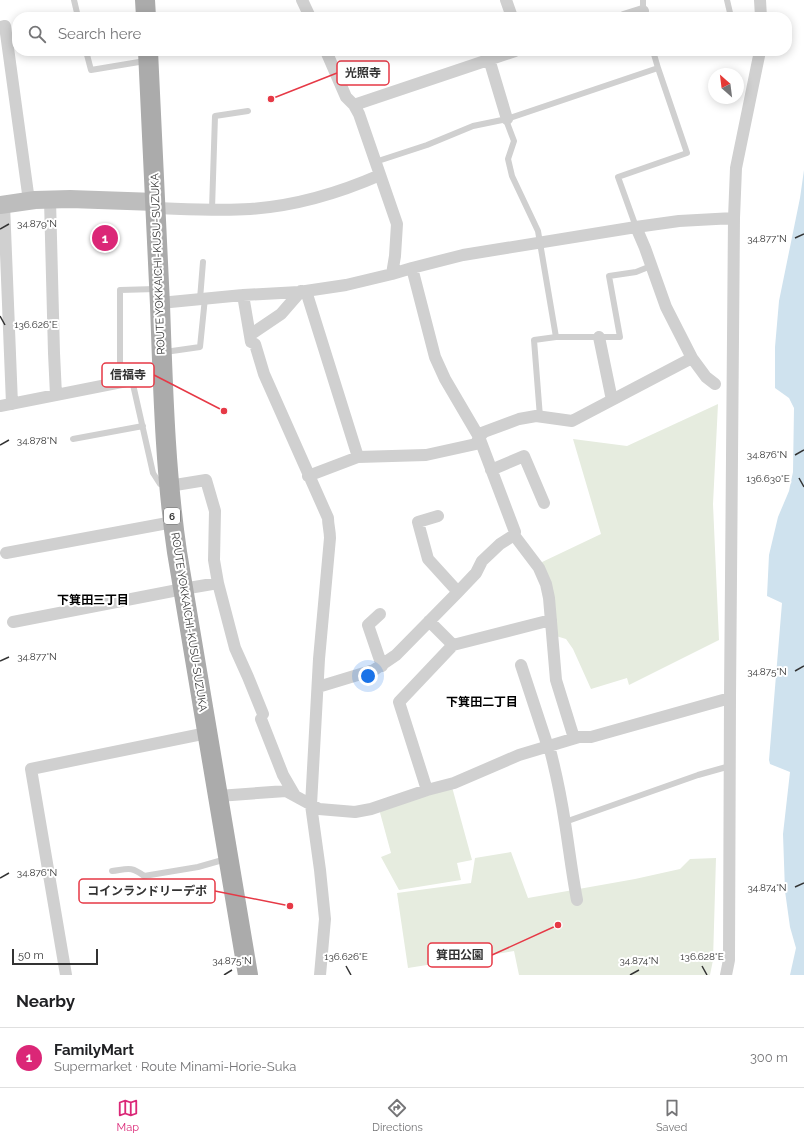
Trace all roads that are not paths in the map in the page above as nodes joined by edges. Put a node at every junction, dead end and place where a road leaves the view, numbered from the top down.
1 (74, 0) edge
2 (145, 0) edge
3 (302, 0) edge
4 (506, 0) edge
5 (727, 0) edge
6 (760, 0) edge
7 (77, 12) edge
8 (146, 12) edge
9 (308, 12) edge
10 (510, 12) edge
11 (730, 12) edge
12 (759, 12) edge
13 (0, 27) edge
14 (87, 56) edge
15 (148, 56) edge
16 (328, 56) edge
17 (499, 56) edge
18 (654, 56) edge
19 (759, 56) edge
20 (489, 59) junction
21 (658, 68) junction
22 (354, 105) junction
23 (248, 112) dead end
24 (507, 119) junction
25 (375, 162) junction
26 (380, 175) junction
27 (50, 200) junction
28 (29, 201) junction
29 (2, 204) edge
30 (156, 205) junction
31 (212, 209) junction
32 (734, 218) junction
33 (636, 227) junction
34 (540, 242) junction
35 (203, 262) dead end
36 (651, 266) junction
37 (412, 268) junction
38 (392, 274) junction
39 (304, 291) junction
40 (243, 295) junction
41 (159, 296) junction
42 (202, 299) junction
43 (250, 335) junction
44 (556, 337) junction
45 (599, 337) junction
46 (162, 353) junction
47 (692, 358) junction
48 (162, 374) junction
49 (126, 381) junction
50 (715, 384) dead end
51 (56, 395) junction
52 (612, 400) junction
53 (6, 405) edge
54 (540, 417) junction
55 (143, 426) junction
56 (479, 437) junction
57 (73, 439) dead end
58 (358, 456) junction
59 (491, 470) junction
60 (308, 476) junction
61 (169, 486) junction
62 (544, 503) dead end
63 (438, 516) dead end
64 (173, 522) junction
65 (514, 536) junction
66 (6, 553) dead end
67 (218, 583) junction
68 (183, 589) junction
69 (458, 592) junction
70 (380, 614) dead end
71 (551, 620) junction
72 (429, 621) junction
73 (13, 622) dead end
74 (453, 645) junction
75 (521, 665) dead end
76 (382, 666) junction
77 (318, 687) junction
78 (730, 698) junction
79 (207, 733) junction
80 (574, 738) junction
81 (549, 747) junction
82 (730, 766) junction
83 (427, 790) junction
84 (294, 794) junction
85 (218, 796) junction
86 (311, 805) junction
87 (565, 822) junction
88 (229, 858) junction
89 (112, 870) dead end
90 (577, 900) dead end
91 (66, 975) edge
92 (248, 975) edge
93 (320, 975) edge
94 (726, 975) edge

1 - 7 lane
2 - 8 main road
3 - 9 street
4 - 10 street
5 - 11 lane
6 - 12 street
13 - 28 street
14 - 15 lane
15 - 30 main road, ROUTE YOKKAICHI-KUSU-SUZUKA / 6
16 - 22 street
17 - 20 street
18 - 21 lane
19 - 32 street
20 - 22 street
20 - 24 street
21 - 24 lane
21 - 33 lane
22 - 25 street
23 - 31 lane
24 - 25 lane
24 - 34 lane
25 - 26 street
26 - 31 street
26 - 38 street
27 - 28 main road
27 - 30 main road
27 - 51 street
28 - 29 main road
29 - 53 street
30 - 31 street
30 - 41 main road, ROUTE YOKKAICHI-KUSU-SUZUKA / 6
32 - 33 street
32 - 78 street
33 - 34 street
33 - 36 street
34 - 37 street
34 - 44 lane
35 - 42 lane
36 - 45 lane
36 - 47 street
37 - 38 street
37 - 56 street
38 - 39 street
39 - 40 street
39 - 43 street
39 - 58 street
40 - 42 street
40 - 43 street
41 - 42 street
41 - 46 main road, ROUTE YOKKAICHI-KUSU-SUZUKA / 6
41 - 49 lane
42 - 46 lane
43 - 60 street
44 - 45 lane
44 - 54 lane
45 - 52 street
46 - 48 main road, ROUTE YOKKAICHI-KUSU-SUZUKA / 6
47 - 50 street
47 - 52 street
48 - 49 street
48 - 61 main road, ROUTE YOKKAICHI-KUSU-SUZUKA / 6
49 - 51 street
49 - 55 lane
51 - 53 street
52 - 54 street
54 - 56 street
55 - 57 lane
55 - 61 lane
56 - 58 street
56 - 59 street
58 - 60 street
59 - 62 street
59 - 65 street
60 - 77 street
61 - 64 main road, ROUTE YOKKAICHI-KUSU-SUZUKA / 6
61 - 67 street
63 - 69 street
64 - 66 street
64 - 68 main road, ROUTE YOKKAICHI-KUSU-SUZUKA / 6
65 - 69 street
65 - 71 street
67 - 68 street
67 - 84 street
68 - 73 street
68 - 79 main road, ROUTE YOKKAICHI-KUSU-SUZUKA / 6
69 - 72 street
70 - 76 street
71 - 74 street
71 - 80 street
72 - 74 street
72 - 76 street
74 - 83 street
75 - 81 street
76 - 77 street
77 - 86 street
78 - 80 street
78 - 82 street
79 - 85 main road, ROUTE YOKKAICHI-KUSU-SUZUKA / 6
79 - 91 street
80 - 81 street
81 - 83 street
81 - 87 street
82 - 87 lane
82 - 94 street
83 - 86 street
84 - 85 street
84 - 86 street
85 - 88 main road, ROUTE YOKKAICHI-KUSU-SUZUKA / 6
86 - 93 street
87 - 90 street
88 - 89 lane
88 - 92 main road, ROUTE YOKKAICHI-KUSU-SUZUKA / 6

